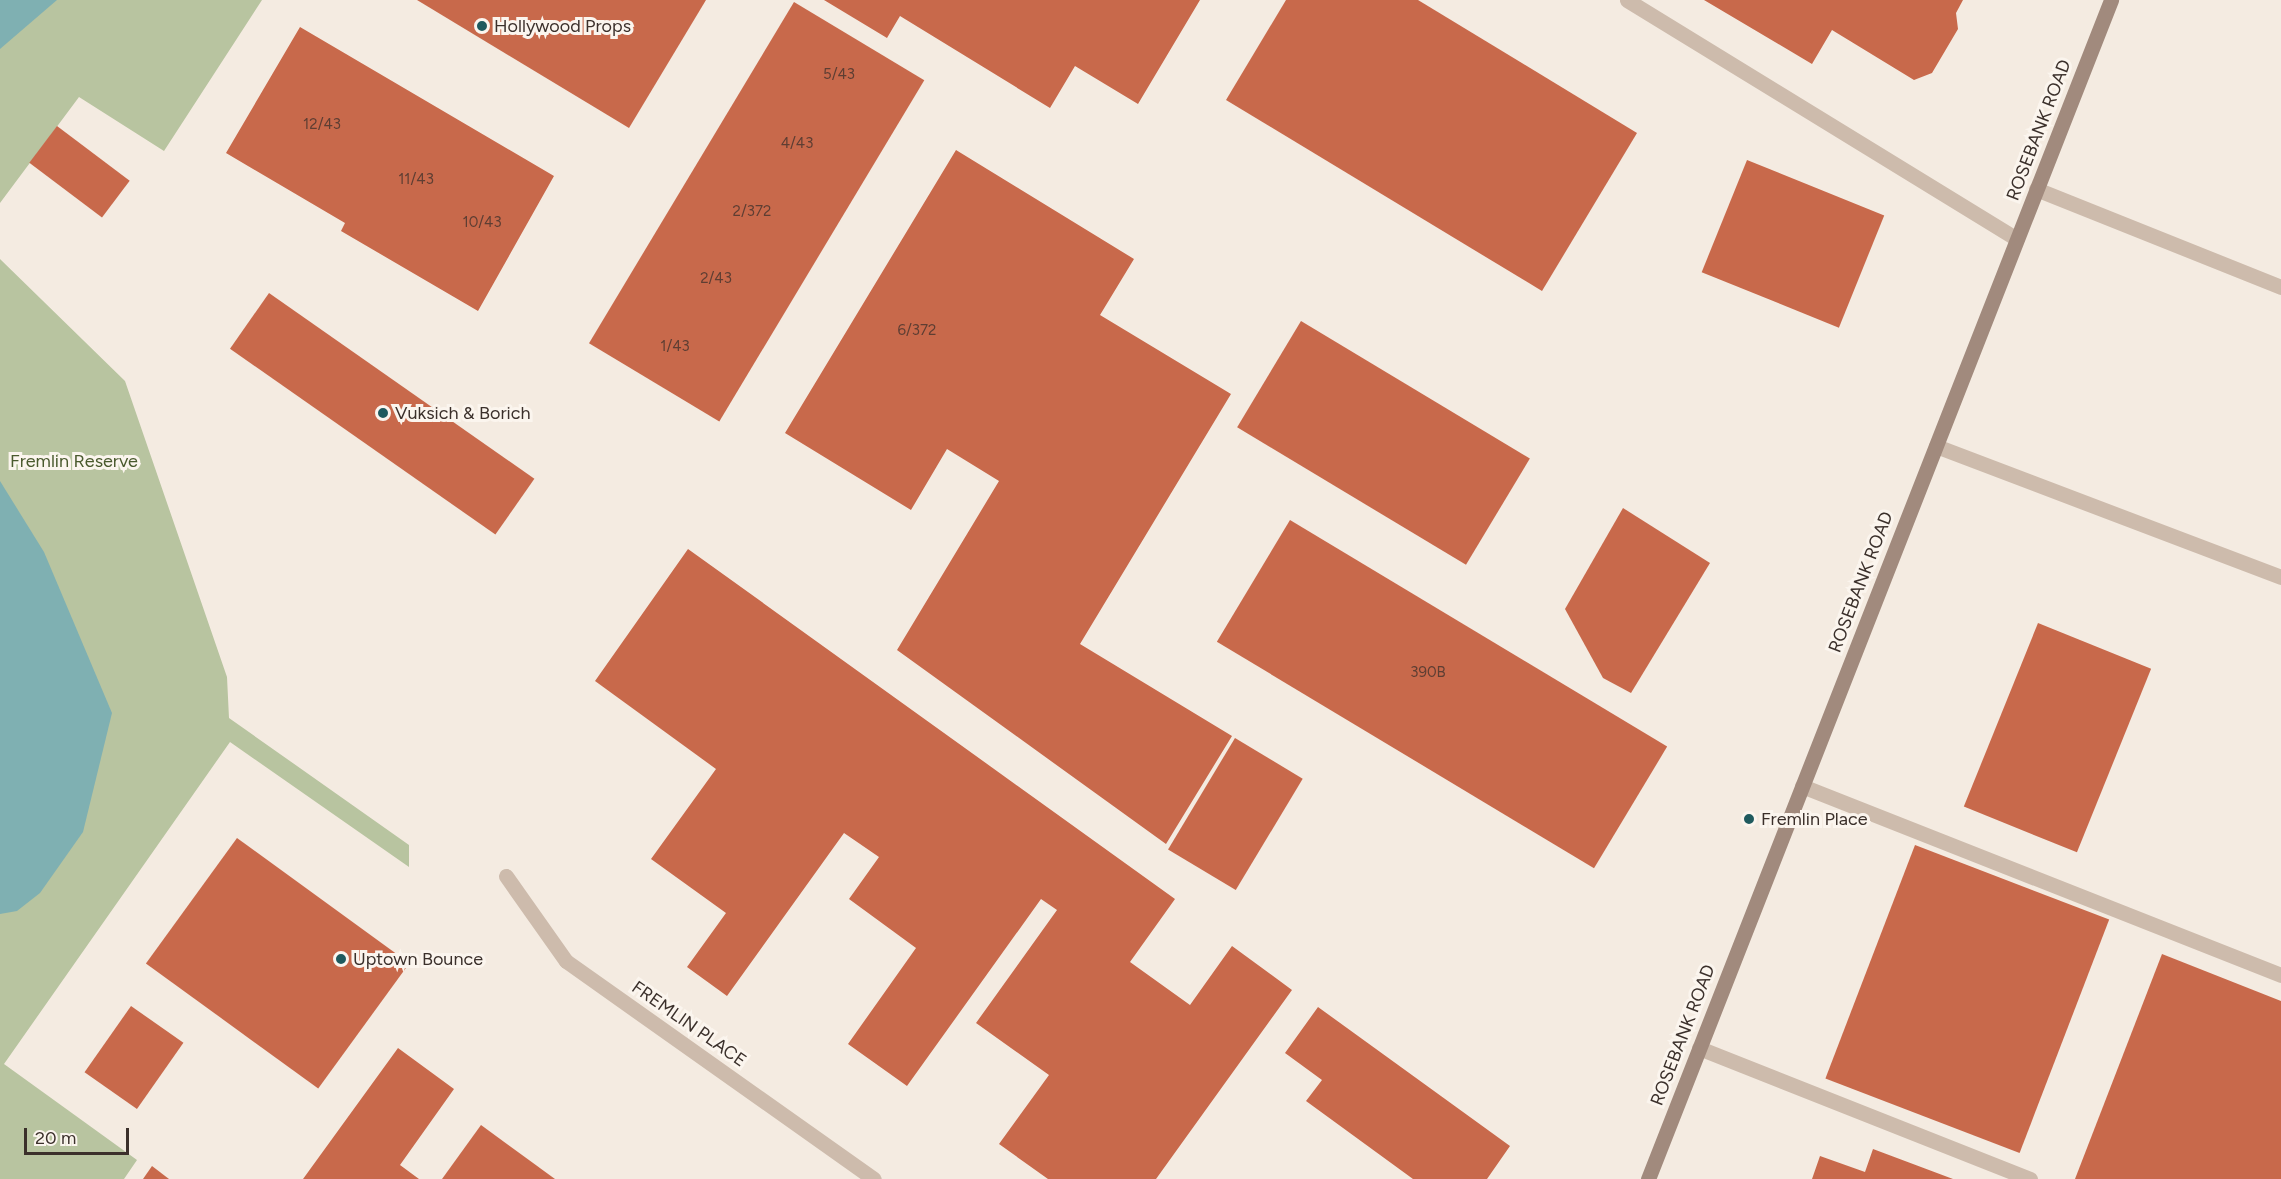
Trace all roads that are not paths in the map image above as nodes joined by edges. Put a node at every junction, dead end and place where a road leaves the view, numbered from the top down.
1 (1627, 0) edge
2 (2110, 0) edge
3 (2036, 189) junction
4 (2017, 239) junction
5 (2281, 287) edge
6 (1936, 446) junction
7 (2281, 577) edge
8 (1802, 786) junction
9 (506, 876) dead end
10 (2281, 975) edge
11 (1700, 1048) junction
12 (874, 1179) edge
13 (1648, 1179) edge
14 (2030, 1179) edge

1 - 4 street
2 - 3 main road, ROSEBANK ROAD
3 - 4 main road, ROSEBANK ROAD
3 - 5 street
4 - 6 main road, ROSEBANK ROAD
6 - 7 street
6 - 8 main road, ROSEBANK ROAD
8 - 10 street
8 - 11 main road, ROSEBANK ROAD
9 - 12 street, FREMLIN PLACE
11 - 13 main road, ROSEBANK ROAD
11 - 14 street

